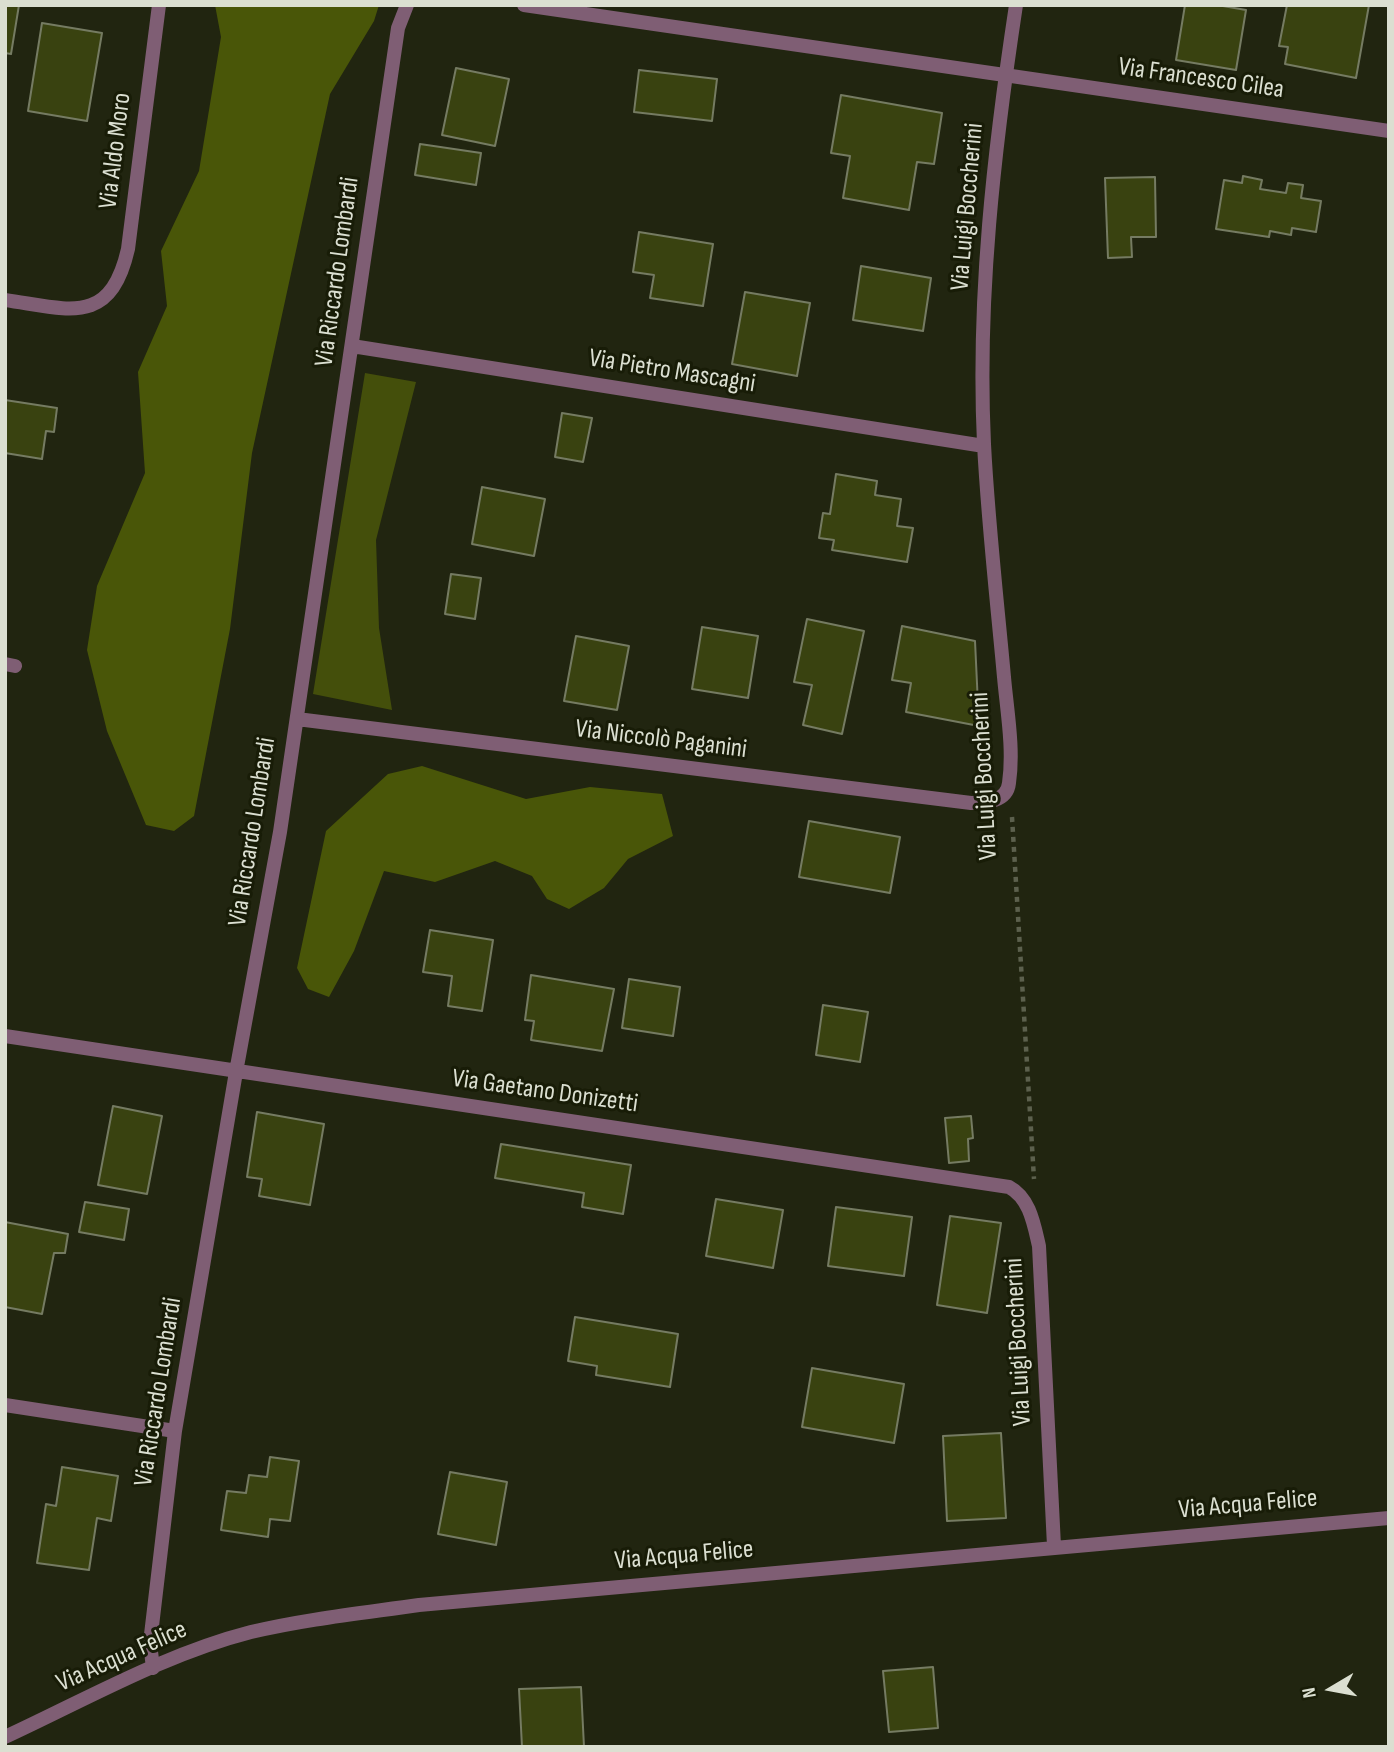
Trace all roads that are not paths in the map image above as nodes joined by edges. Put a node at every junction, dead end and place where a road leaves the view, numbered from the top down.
1 (159, 5) edge
2 (407, 5) edge
3 (524, 5) edge
4 (1016, 5) edge
5 (1005, 75) junction
6 (1389, 131) edge
7 (5, 300) edge
8 (352, 346) junction
9 (984, 446) junction
10 (297, 719) junction
11 (1009, 783) joint
12 (5, 1036) edge
13 (236, 1072) junction
14 (1038, 1246) joint
15 (5, 1405) edge
16 (176, 1431) junction
17 (1389, 1518) edge
18 (1054, 1546) junction
19 (153, 1668) junction
20 (5, 1737) edge

1 - 7 street, Via Aldo Moro
2 - 8 street, Via Riccardo Lombardi
3 - 5 street
4 - 5 street, Via Luigi Boccherini
5 - 6 street, Via Francesco Cilea
5 - 9 street, Via Luigi Boccherini
8 - 9 street, Via Pietro Mascagni
8 - 10 street, Via Riccardo Lombardi
9 - 11 street, Via Luigi Boccherini
10 - 11 street, Via Niccolò Paganini
10 - 13 street, Via Riccardo Lombardi
12 - 13 street, Via Gaetano Donizetti
13 - 14 street, Via Gaetano Donizetti
13 - 16 street, Via Riccardo Lombardi
14 - 18 street, Via Luigi Boccherini
15 - 16 street
16 - 19 street, Via Riccardo Lombardi
17 - 18 street, Via Acqua Felice
18 - 19 street, Via Acqua Felice
19 - 20 street, Via Acqua Felice

